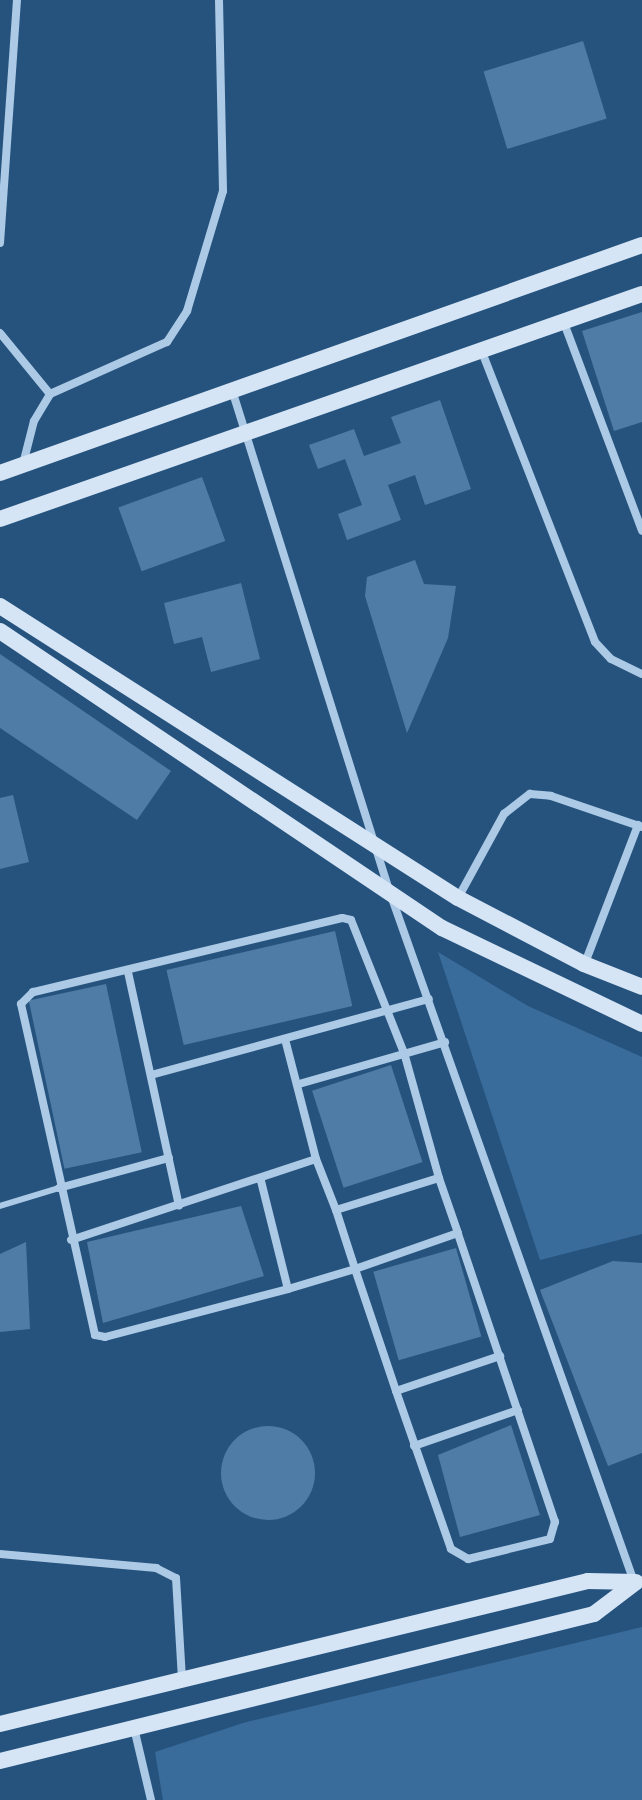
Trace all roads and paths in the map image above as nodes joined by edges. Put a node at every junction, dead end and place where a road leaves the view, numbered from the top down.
1 (17, 0) edge
2 (219, 0) edge
3 (0, 243) edge
4 (642, 245) edge
5 (642, 294) edge
6 (564, 323) junction
7 (0, 333) edge
8 (482, 352) junction
9 (232, 390) junction
10 (50, 394) junction
11 (248, 437) junction
12 (23, 464) junction
13 (0, 473) edge
14 (0, 519) edge
15 (642, 531) edge
16 (0, 606) edge
17 (0, 631) edge
18 (642, 674) edge
19 (640, 826) edge
20 (373, 839) junction
21 (389, 890) junction
22 (458, 898) junction
23 (584, 964) junction
24 (128, 972) junction
25 (642, 987) edge
26 (429, 999) junction
27 (389, 1013) junction
28 (642, 1024) edge
29 (445, 1042) junction
30 (286, 1043) junction
31 (404, 1053) junction
32 (151, 1075) junction
33 (299, 1084) junction
34 (169, 1158) junction
35 (316, 1159) junction
36 (439, 1178) junction
37 (261, 1181) junction
38 (59, 1188) junction
39 (0, 1206) edge
40 (179, 1206) junction
41 (336, 1210) junction
42 (458, 1233) junction
43 (71, 1240) junction
44 (355, 1269) junction
45 (288, 1289) junction
46 (500, 1356) junction
47 (396, 1391) junction
48 (518, 1410) junction
49 (414, 1446) junction
50 (0, 1554) edge
51 (638, 1582) edge
52 (182, 1679) junction
53 (0, 1724) edge
54 (134, 1728) junction
55 (0, 1761) edge
56 (151, 1800) edge

1 - 3 street
2 - 10 street
4 - 9 street
5 - 6 street
6 - 8 street
6 - 15 street
7 - 10 street
8 - 11 street
8 - 18 street
9 - 11 street
9 - 12 street
10 - 12 street
11 - 14 street
11 - 20 street
12 - 13 street
16 - 20 street
17 - 21 street
19 - 22 street
19 - 23 street
20 - 21 street
20 - 22 street
21 - 26 street
21 - 28 street
22 - 23 street
23 - 25 street
24 - 27 street
24 - 32 street
24 - 38 street
26 - 27 street
26 - 29 street
27 - 30 street
27 - 31 street
29 - 31 street
29 - 51 street
30 - 32 street
30 - 33 street
31 - 33 street
31 - 36 street
32 - 34 street
33 - 35 street
34 - 38 street
34 - 40 street
35 - 37 street
35 - 41 street
36 - 41 street
36 - 42 street
37 - 40 street
37 - 45 street
38 - 39 lane
38 - 43 street
40 - 43 street
41 - 44 street
42 - 44 street
42 - 46 street
43 - 45 street
44 - 45 street
44 - 47 street
46 - 47 street
46 - 48 street
47 - 49 street
48 - 49 street
48 - 49 street
50 - 52 street
51 - 52 street
51 - 54 street
52 - 53 street
54 - 55 street
54 - 56 street

